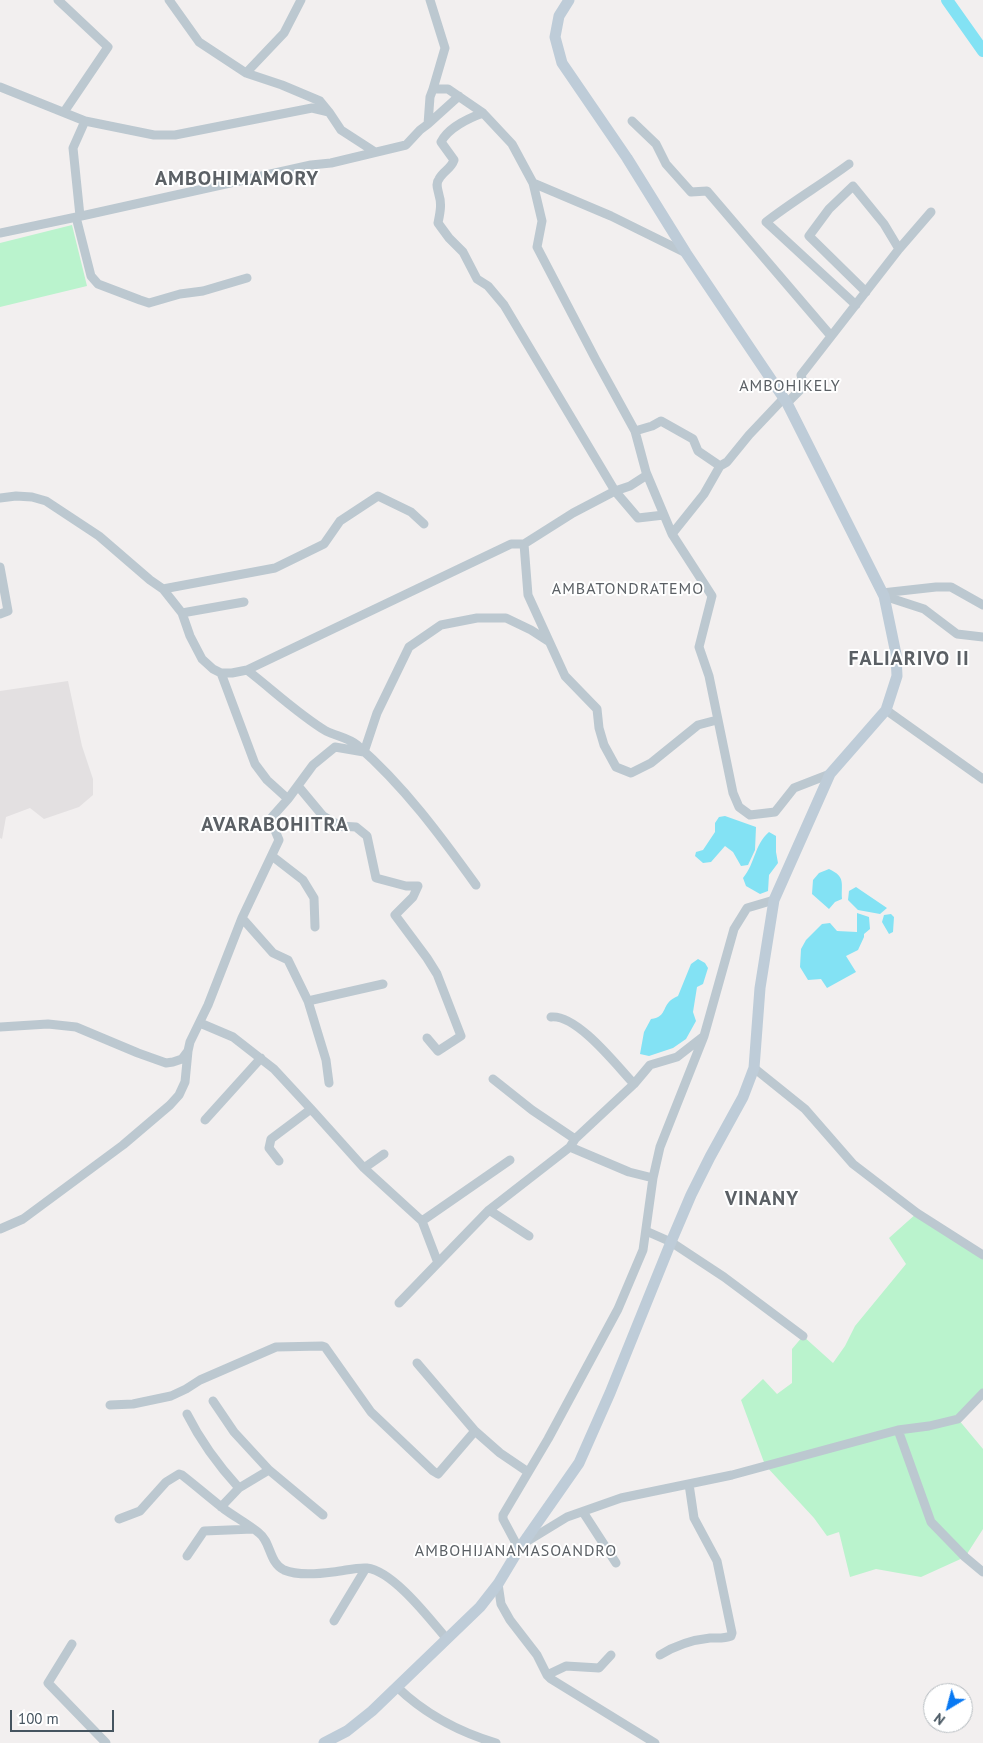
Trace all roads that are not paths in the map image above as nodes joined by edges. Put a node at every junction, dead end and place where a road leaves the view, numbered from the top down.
1 (58, 0) edge
2 (169, 0) edge
3 (301, 0) edge
4 (430, 0) edge
5 (568, 0) edge
6 (246, 73) junction
7 (0, 87) edge
8 (433, 89) junction
9 (459, 96) junction
10 (64, 112) junction
11 (329, 112) junction
12 (482, 113) junction
13 (85, 121) junction
14 (632, 121) dead end
15 (428, 124) junction
16 (375, 152) junction
17 (849, 164) dead end
18 (533, 183) junction
19 (931, 212) dead end
20 (78, 217) junction
21 (0, 233) edge
22 (899, 249) junction
23 (686, 253) junction
24 (247, 278) dead end
25 (866, 292) junction
26 (856, 305) junction
27 (831, 336) junction
28 (786, 401) junction
29 (635, 431) junction
30 (720, 466) junction
31 (647, 475) junction
32 (615, 491) junction
33 (0, 498) edge
34 (664, 515) junction
35 (424, 524) dead end
36 (672, 534) junction
37 (524, 544) junction
38 (0, 568) edge
39 (163, 589) junction
40 (883, 594) junction
41 (244, 602) dead end
42 (983, 605) edge
43 (182, 613) junction
44 (0, 614) edge
45 (983, 637) edge
46 (548, 641) junction
47 (247, 670) junction
48 (221, 673) junction
49 (886, 710) junction
50 (717, 720) junction
51 (364, 752) junction
52 (830, 774) junction
53 (983, 779) edge
54 (298, 786) junction
55 (288, 799) junction
56 (272, 856) junction
57 (476, 885) dead end
58 (774, 900) junction
59 (242, 918) junction
60 (316, 927) dead end
61 (383, 984) dead end
62 (308, 1001) junction
63 (551, 1017) dead end
64 (200, 1023) junction
65 (0, 1027) edge
66 (704, 1036) junction
67 (427, 1038) dead end
68 (188, 1051) junction
69 (261, 1058) junction
70 (754, 1068) junction
71 (493, 1079) dead end
72 (329, 1083) dead end
73 (634, 1084) junction
74 (311, 1108) junction
75 (205, 1120) dead end
76 (575, 1139) junction
77 (570, 1147) junction
78 (384, 1154) dead end
79 (510, 1160) dead end
80 (279, 1161) dead end
81 (364, 1168) junction
82 (653, 1178) junction
83 (489, 1210) junction
84 (422, 1222) junction
85 (0, 1229) edge
86 (646, 1232) junction
87 (530, 1236) dead end
88 (671, 1242) junction
89 (983, 1256) edge
90 (438, 1263) junction
91 (399, 1303) dead end
92 (803, 1336) dead end
93 (417, 1363) dead end
94 (983, 1392) edge
95 (213, 1402) dead end
96 (110, 1405) dead end
97 (186, 1414) dead end
98 (898, 1430) junction
99 (475, 1431) junction
100 (269, 1470) junction
101 (528, 1472) junction
102 (689, 1484) junction
103 (239, 1488) junction
104 (221, 1507) junction
105 (584, 1512) junction
106 (323, 1515) dead end
107 (119, 1519) dead end
108 (253, 1530) junction
109 (521, 1546) junction
110 (187, 1556) dead end
111 (616, 1563) dead end
112 (366, 1568) junction
113 (983, 1572) edge
114 (498, 1584) junction
115 (334, 1621) dead end
116 (446, 1638) junction
117 (72, 1644) dead end
118 (660, 1654) dead end
119 (611, 1656) dead end
120 (547, 1675) junction
121 (397, 1687) junction
122 (467, 1739) edge
123 (106, 1743) edge
124 (324, 1743) edge
125 (496, 1743) edge
126 (655, 1743) edge

1 - 10 street
2 - 6 street
3 - 6 street
4 - 8 street
5 - 23 street
6 - 11 street
7 - 10 street
8 - 9 street
8 - 15 street
9 - 12 street
9 - 15 street
10 - 13 street
11 - 13 street
11 - 16 street
12 - 18 street
12 - 32 street
13 - 20 street
14 - 27 street
15 - 16 street
16 - 20 street
17 - 26 street
18 - 23 street
18 - 29 street
19 - 22 street
20 - 21 street
20 - 24 street
22 - 25 street
22 - 25 street
23 - 28 street
25 - 26 street
26 - 27 street
27 - 28 street
28 - 30 street
28 - 40 street
29 - 30 street
29 - 31 street
30 - 36 street
31 - 32 street
31 - 34 street
32 - 34 street
32 - 37 street
33 - 39 street
34 - 36 street
35 - 39 street
36 - 50 street
37 - 46 street
37 - 47 street
38 - 44 street
39 - 43 street
40 - 42 street
40 - 45 street
40 - 49 street
41 - 43 street
43 - 48 street
46 - 50 street
46 - 51 street
47 - 48 street
47 - 51 street
48 - 55 street
49 - 52 street
49 - 53 street
50 - 52 street
51 - 54 street
51 - 57 street
52 - 58 street
54 - 55 street
54 - 67 street
55 - 56 street
56 - 59 street
56 - 60 street
58 - 66 street
58 - 70 street
59 - 62 street
59 - 64 street
61 - 62 street
62 - 72 street
63 - 73 street
64 - 68 street
64 - 69 street
65 - 68 street
66 - 73 street
66 - 82 street
68 - 85 street
69 - 74 street
69 - 75 street
70 - 88 street
70 - 89 street
71 - 76 street
73 - 76 street
74 - 80 street
74 - 81 street
76 - 77 street
77 - 82 street
77 - 83 street
78 - 81 street
79 - 84 street
81 - 84 street
82 - 86 street
83 - 87 street
83 - 90 street
84 - 90 street
86 - 88 street
86 - 101 street
88 - 92 street
88 - 109 street
90 - 91 street
93 - 99 street
94 - 98 street
95 - 100 street
96 - 99 street
97 - 103 street
98 - 102 street
98 - 113 street
99 - 101 street
100 - 103 street
100 - 106 street
101 - 109 street
102 - 105 street
102 - 118 street
103 - 104 street
104 - 107 street
104 - 108 street
105 - 109 street
105 - 111 street
108 - 110 street
108 - 112 street
109 - 114 street
112 - 115 street
112 - 116 street
114 - 116 street
114 - 120 street
116 - 121 street
117 - 123 street
119 - 120 street
120 - 126 street
121 - 122 street
121 - 124 street
122 - 125 street

